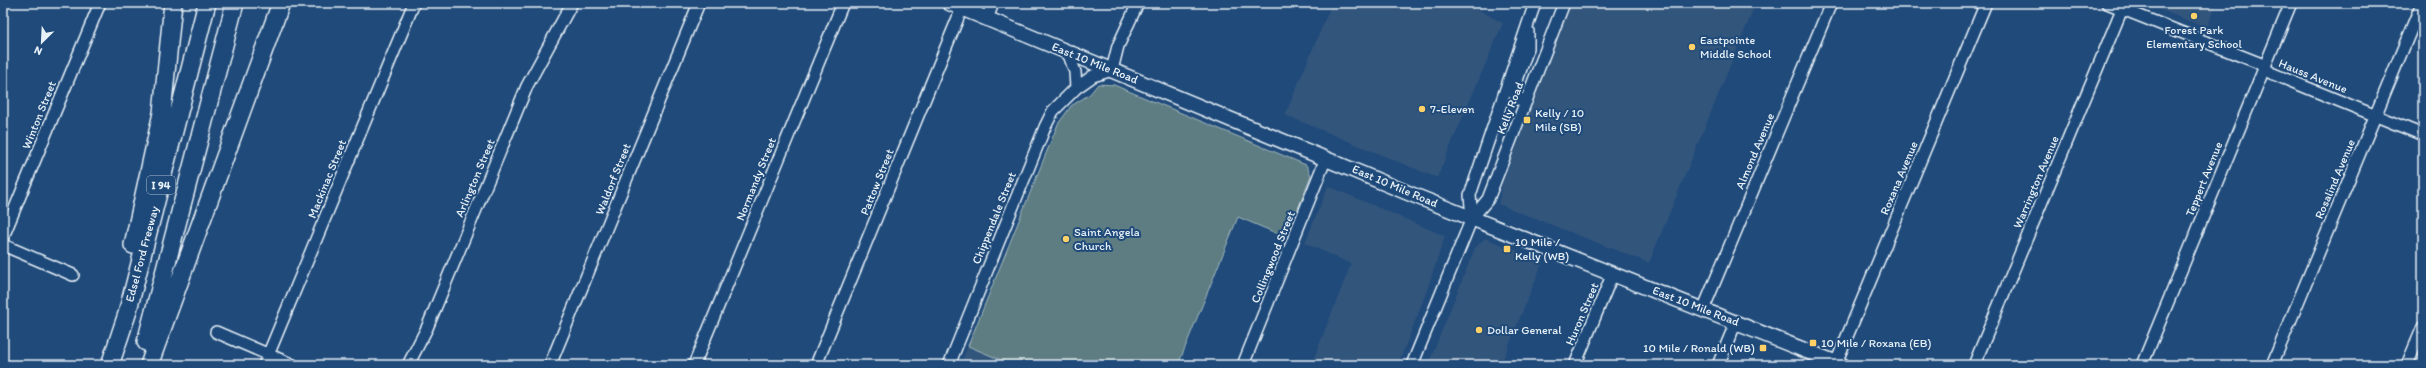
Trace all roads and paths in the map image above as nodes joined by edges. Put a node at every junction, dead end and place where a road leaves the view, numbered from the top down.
1 (100, 3) edge
2 (173, 3) edge
3 (207, 3) edge
4 (235, 3) edge
5 (281, 3) edge
6 (414, 3) edge
7 (572, 3) edge
8 (699, 3) edge
9 (843, 3) edge
10 (993, 3) edge
11 (1138, 3) edge
12 (1534, 3) edge
13 (1564, 3) edge
14 (1831, 3) edge
15 (1986, 3) edge
16 (2106, 3) edge
17 (2291, 3) edge
18 (2422, 3) edge
19 (956, 6) edge
20 (2122, 9) junction
21 (987, 19) junction
22 (1528, 20) junction
23 (1068, 52) junction
24 (2264, 68) junction
25 (1112, 70) junction
26 (1076, 88) junction
27 (1527, 100) junction
28 (2375, 115) junction
29 (2423, 135) edge
30 (1326, 158) junction
31 (1472, 218) junction
32 (3, 236) edge
33 (3, 245) edge
34 (1613, 274) junction
35 (73, 276) dead end
36 (1703, 310) junction
37 (1736, 322) junction
38 (2423, 327) edge
39 (216, 332) dead end
40 (266, 360) edge
41 (1839, 364) edge
42 (101, 365) edge
43 (110, 365) edge
44 (139, 365) edge
45 (149, 365) edge
46 (293, 365) edge
47 (408, 365) edge
48 (550, 365) edge
49 (694, 365) edge
50 (816, 365) edge
51 (949, 365) edge
52 (1243, 365) edge
53 (1412, 365) edge
54 (1575, 365) edge
55 (1718, 365) edge
56 (1974, 365) edge
57 (2142, 365) edge
58 (2272, 365) edge
59 (2407, 365) edge

1 - 32 street, Winton Street
2 - 42 highway
3 - 43 highway, Edsel Ford Freeway / I 94
4 - 44 highway, I 94
5 - 45 highway
6 - 40 street, Mackinac Street
7 - 47 street, Arlington Street
8 - 48 street, Waldorf Street
9 - 49 street, Normandy Street
10 - 21 street
11 - 25 street
12 - 22 street, Kelly Road
13 - 27 street, Kelly Road
14 - 36 street, Almond Avenue
15 - 41 street, Roxana Avenue
16 - 20 street, Hauss Avenue
17 - 24 street, Teppert Avenue
18 - 28 street, Rosalind Avenue
19 - 21 main road, East 10 Mile Road
19 - 50 street, Pattow Street
20 - 24 street, Hauss Avenue
20 - 56 street, Warrington Avenue
21 - 23 main road, East 10 Mile Road
22 - 27 street
22 - 31 street, Kelly Road
23 - 25 main road, East 10 Mile Road
23 - 26 street
24 - 28 street, Hauss Avenue
24 - 57 street, Teppert Avenue
25 - 26 street, Chippendale Street
25 - 30 main road, East 10 Mile Road
26 - 51 street, Chippendale Street
27 - 31 street, Kelly Road
28 - 29 street, Hauss Avenue
28 - 58 street, Rosalind Avenue
30 - 31 main road, East 10 Mile Road
30 - 52 street, Collingwood Street
31 - 34 main road, East 10 Mile Road
31 - 53 street, Kelly Road
33 - 35 street
34 - 36 main road, East 10 Mile Road
34 - 54 street, Huron Street
36 - 37 main road, East 10 Mile Road
37 - 41 main road, East 10 Mile Road
37 - 55 street
38 - 59 street
39 - 40 street
40 - 46 street

